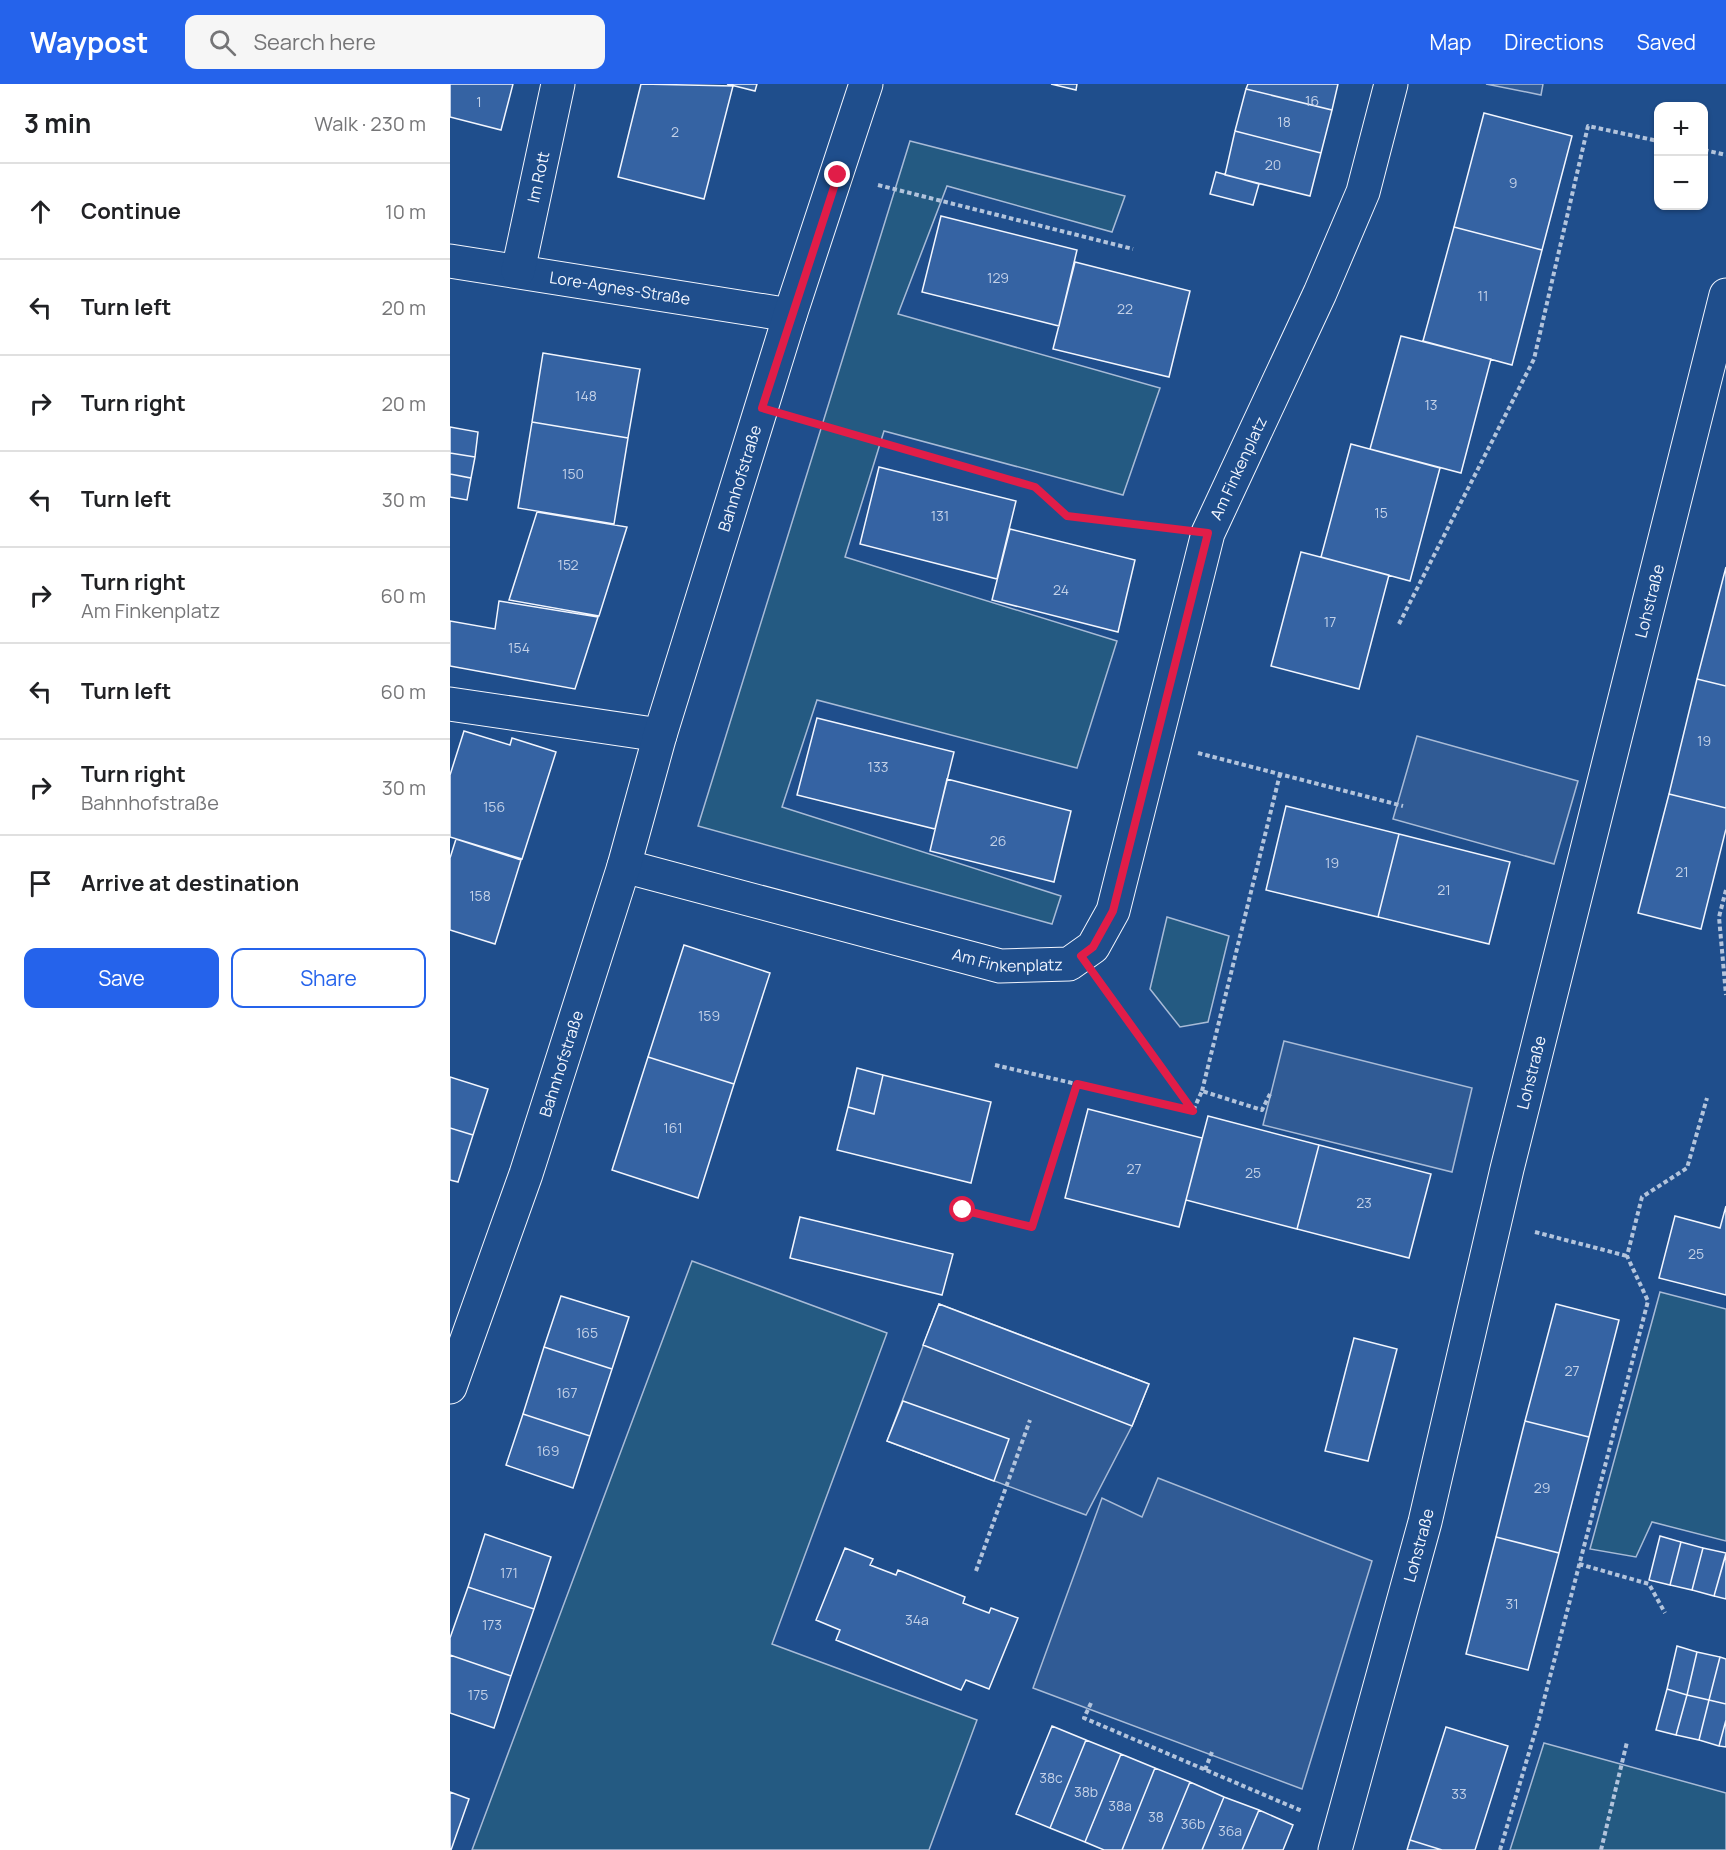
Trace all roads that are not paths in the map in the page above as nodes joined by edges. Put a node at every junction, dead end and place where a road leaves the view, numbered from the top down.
1 (558, 84) edge
2 (866, 84) edge
3 (1391, 84) edge
4 (450, 261) edge
5 (518, 271) junction
6 (1726, 295) edge
7 (790, 315) junction
8 (450, 704) edge
9 (660, 735) junction
10 (624, 866) junction
11 (450, 1387) edge
12 (1339, 1839) edge

1 - 5 street, Im Rott
2 - 7 street, Bahnhofstraße
3 - 10 street, Am Finkenplatz
4 - 5 street, Lore-Agnes-Straße
5 - 7 street, Lore-Agnes-Straße
6 - 12 street, Lohstraße
7 - 9 street, Bahnhofstraße
8 - 9 street
9 - 10 street, Bahnhofstraße
10 - 11 street, Bahnhofstraße

